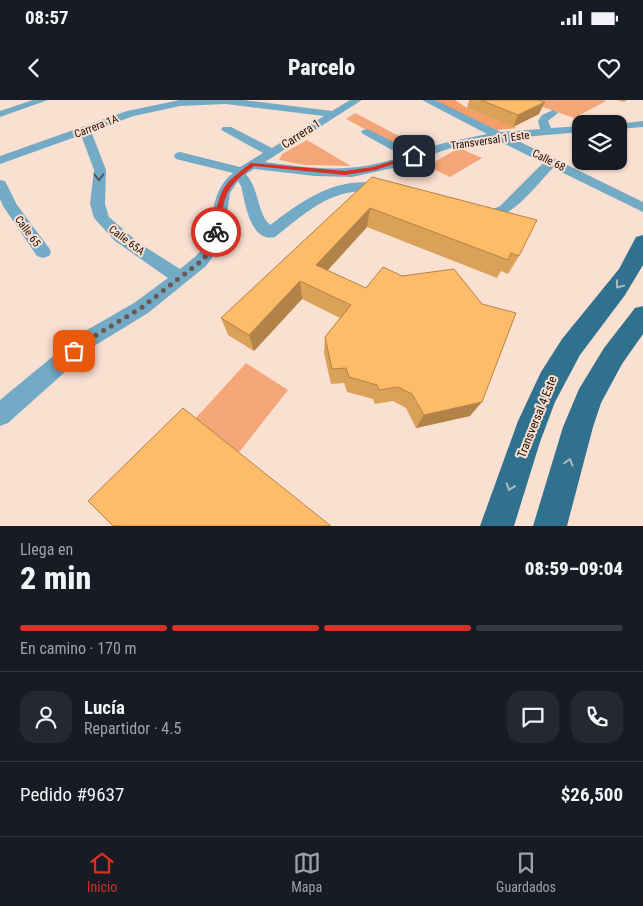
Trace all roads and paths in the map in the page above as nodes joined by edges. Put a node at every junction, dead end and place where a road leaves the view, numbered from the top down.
1 (42, 100) edge
2 (357, 100) edge
3 (428, 100) edge
4 (195, 101) edge
5 (553, 113) dead end
6 (0, 114) edge
7 (334, 114) junction
8 (643, 124) edge
9 (627, 125) edge
10 (227, 129) dead end
11 (572, 130) edge
12 (85, 131) junction
13 (366, 132) dead end
14 (548, 132) junction
15 (500, 136) junction
16 (273, 153) junction
17 (180, 156) dead end
18 (414, 156) junction
19 (0, 160) edge
20 (551, 162) junction
21 (245, 170) junction
22 (0, 184) edge
23 (404, 194) edge
24 (643, 208) edge
25 (466, 214) edge
26 (643, 242) edge
27 (43, 252) dead end
28 (180, 277) junction
29 (643, 315) edge
30 (0, 415) edge
31 (497, 526) edge
32 (550, 526) edge

1 - 6 street
2 - 7 street, Carrera 1
3 - 15 street, Calle 68
4 - 7 street
4 - 12 street, Carrera 1A
5 - 14 street
7 - 16 street, Carrera 1
8 - 9 street
10 - 16 street
11 - 14 street, Transversal 1 Este
12 - 19 street, Carrera 1A
12 -> 28 street, Calle 65A
13 - 18 street
14 - 15 street, Transversal 1 Este
15 - 18 street, Transversal 1 Este
15 - 20 street, Calle 68
16 - 21 street, Carrera 1
17 - 21 street, Transversal 1 Este
18 - 21 street, Transversal 1 Este
20 - 24 street, Calle 68
20 - 25 street
21 - 23 street
21 - 28 street, Carrera 1
22 - 27 street, Calle 65
26 -> 31 main road, Transversal 4 Este
28 - 30 street, Carrera 1
32 -> 29 main road

